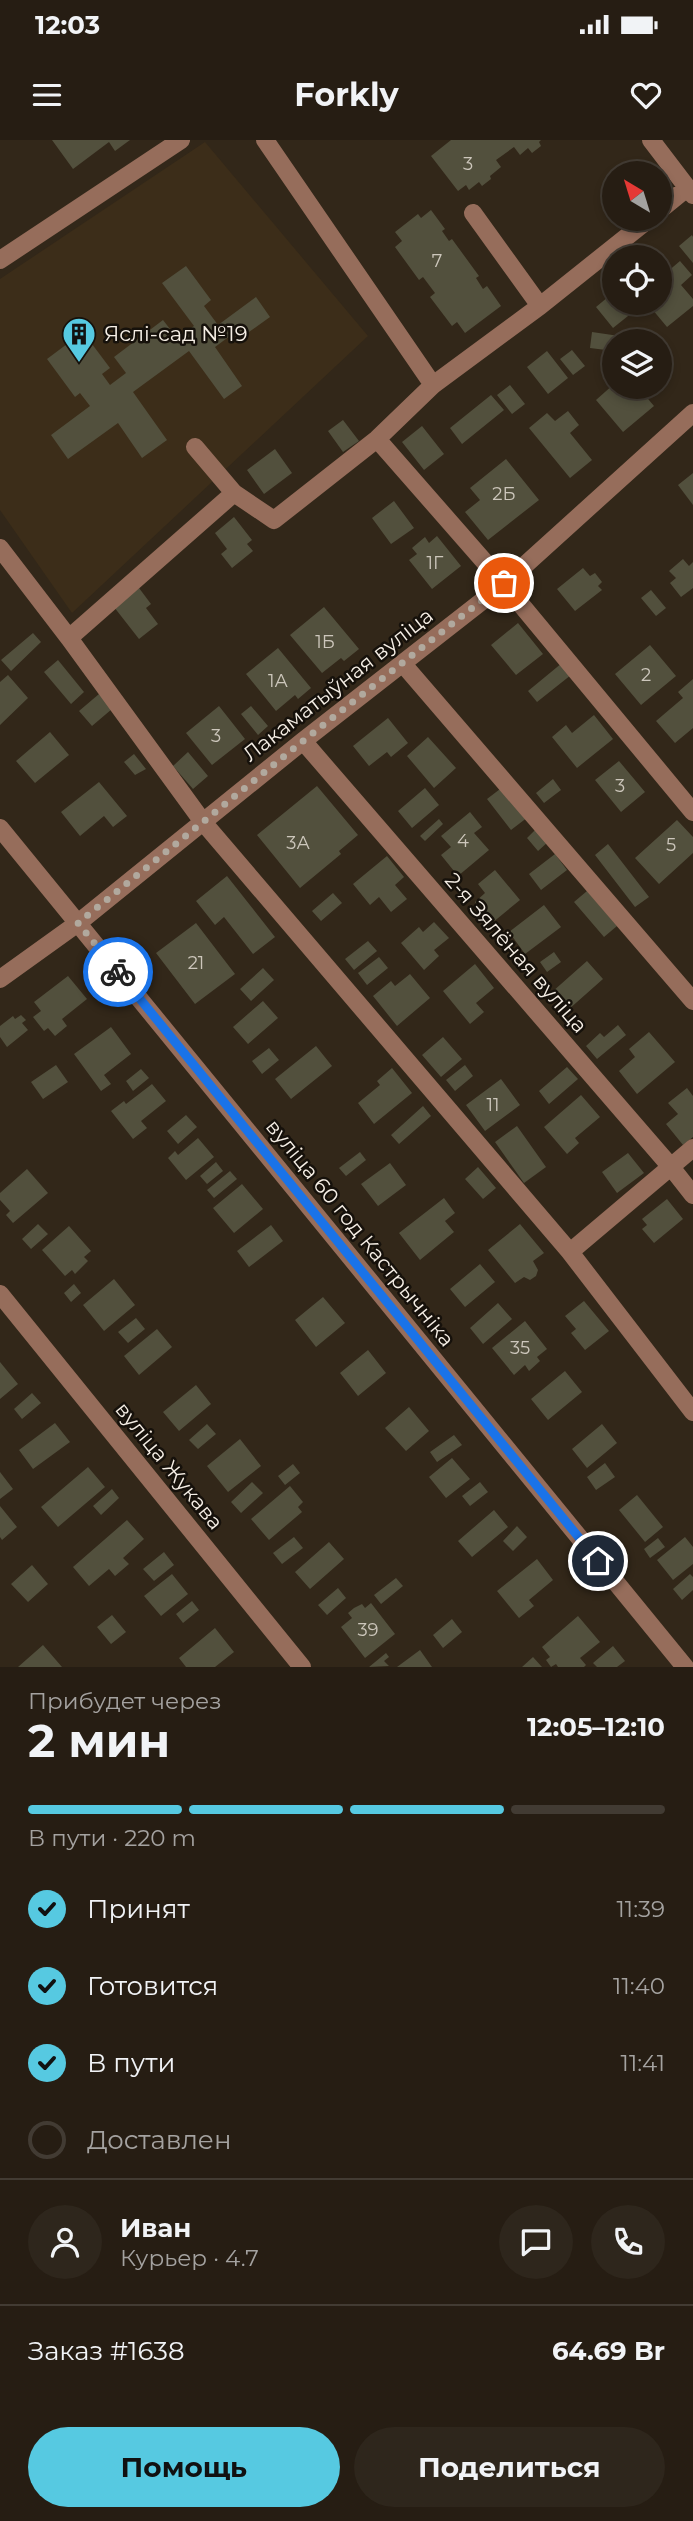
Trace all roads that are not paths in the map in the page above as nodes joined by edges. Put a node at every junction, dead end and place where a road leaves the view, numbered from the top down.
1 (181, 140) edge
2 (265, 140) edge
3 (651, 140) edge
4 (690, 192) edge
5 (672, 203) edge
6 (473, 213) dead end
7 (634, 231) edge
8 (0, 260) edge
9 (540, 306) junction
10 (433, 385) junction
11 (691, 419) edge
12 (377, 439) junction
13 (195, 447) dead end
14 (234, 493) junction
15 (0, 548) edge
16 (504, 583) junction
17 (69, 638) junction
18 (403, 664) junction
19 (303, 741) junction
20 (693, 812) edge
21 (202, 822) junction
22 (0, 828) edge
23 (78, 923) junction
24 (0, 979) edge
25 (693, 1001) edge
26 (693, 1148) edge
27 (671, 1167) junction
28 (693, 1195) edge
29 (569, 1252) junction
30 (0, 1294) edge
31 (693, 1412) edge
32 (302, 1667) edge
33 (685, 1667) edge

1 - 8 street
2 - 10 street
3 - 4 street
4 - 5 street
6 - 9 street
7 - 9 street
9 - 10 street
10 - 12 street
11 - 16 street, Лакаматыўная вуліца
12 - 14 street
12 - 16 street
13 - 14 street
14 - 17 street
15 - 17 street
16 - 18 street, Лакаматыўная вуліца
16 - 20 street
17 - 21 street
18 - 19 street, Лакаматыўная вуліца
18 - 25 street
19 - 21 street, Лакаматыўная вуліца
19 - 27 street, 2-я Зялёная вуліца
21 - 23 street, Лакаматыўная вуліца
21 - 29 street
22 - 23 street, вуліца 60 год Кастрычніка
23 - 24 street, Лакаматыўная вуліца
23 - 33 street, вуліца 60 год Кастрычніка
26 - 27 street
27 - 28 street, 2-я Зялёная вуліца
27 - 29 street
29 - 31 street
30 - 32 street, вуліца Жукава

